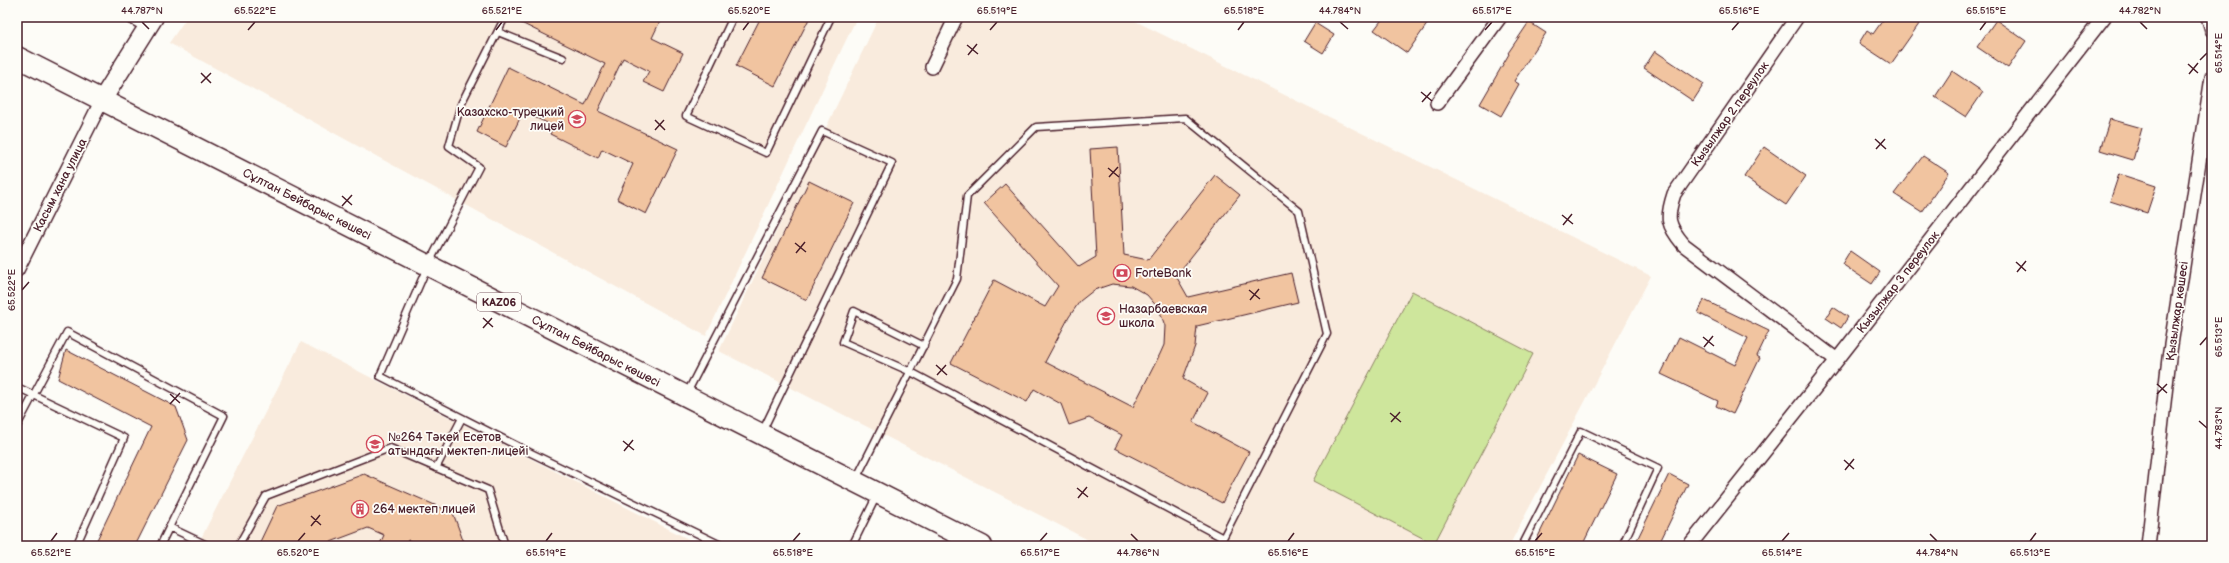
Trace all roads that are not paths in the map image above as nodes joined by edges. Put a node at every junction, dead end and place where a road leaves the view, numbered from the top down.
1 (125, 17) edge
2 (505, 17) edge
3 (733, 17) edge
4 (831, 17) edge
5 (956, 17) edge
6 (1500, 17) edge
7 (1798, 17) edge
8 (2104, 17) edge
9 (2208, 17) edge
10 (150, 23) edge
11 (2212, 30) edge
12 (498, 32) junction
13 (17, 57) edge
14 (563, 58) dead end
15 (932, 67) dead end
16 (2212, 77) edge
17 (102, 100) junction
18 (1436, 104) dead end
19 (20, 256) edge
20 (428, 266) junction
21 (17, 270) edge
22 (924, 346) junction
23 (1837, 360) junction
24 (911, 372) junction
25 (17, 387) edge
26 (32, 394) junction
27 (685, 396) junction
28 (462, 418) junction
29 (17, 426) edge
30 (761, 434) junction
31 (436, 468) junction
32 (855, 482) junction
33 (878, 494) junction
34 (169, 527) junction
35 (1223, 538) junction
36 (76, 546) edge
37 (160, 546) edge
38 (209, 546) edge
39 (238, 546) edge
40 (505, 546) edge
41 (723, 546) edge
42 (852, 546) edge
43 (982, 546) edge
44 (1219, 546) edge
45 (1522, 546) edge
46 (1622, 546) edge
47 (1689, 546) edge
48 (2148, 546) edge

1 - 10 lane
2 - 12 lane
3 - 4 lane
5 - 15 street
6 - 18 street
7 - 23 street, Кызылжар 2 переулок
8 - 23 street, Кызылжар 3 переулок
9 - 11 street
10 - 17 street
12 - 14 lane
12 - 20 lane
13 - 17 main road, Сұлтан Бейбарыс көшесі / KAZ06
16 - 48 street, Қызылжар көшесі
17 - 19 street, Касым хана улица
17 - 20 main road, Сұлтан Бейбарыс көшесі / KAZ06
19 - 21 street, Касым хана улица
20 - 27 main road, Сұлтан Бейбарыс көшесі / KAZ06
20 - 28 lane
22 - 24 lane
22 - 24 lane
22 - 35 lane
23 - 47 street, Кызылжар 3 переулок
24 - 32 lane
24 - 35 lane
25 - 26 lane
26 - 29 lane
26 - 34 lane
26 - 36 lane
27 - 30 main road, Сұлтан Бейбарыс көшесі / KAZ06
27 - 30 lane
28 - 31 lane
28 - 41 lane
30 - 32 main road, Сұлтан Бейбарыс көшесі / KAZ06
31 - 39 lane
31 - 40 lane
32 - 33 main road, Сұлтан Бейбарыс көшесі / KAZ06
33 - 42 lane
33 - 43 main road, Сұлтан Бейбарыс көшесі / KAZ06
34 - 37 lane
34 - 38 lane
35 - 44 lane
45 - 46 lane

